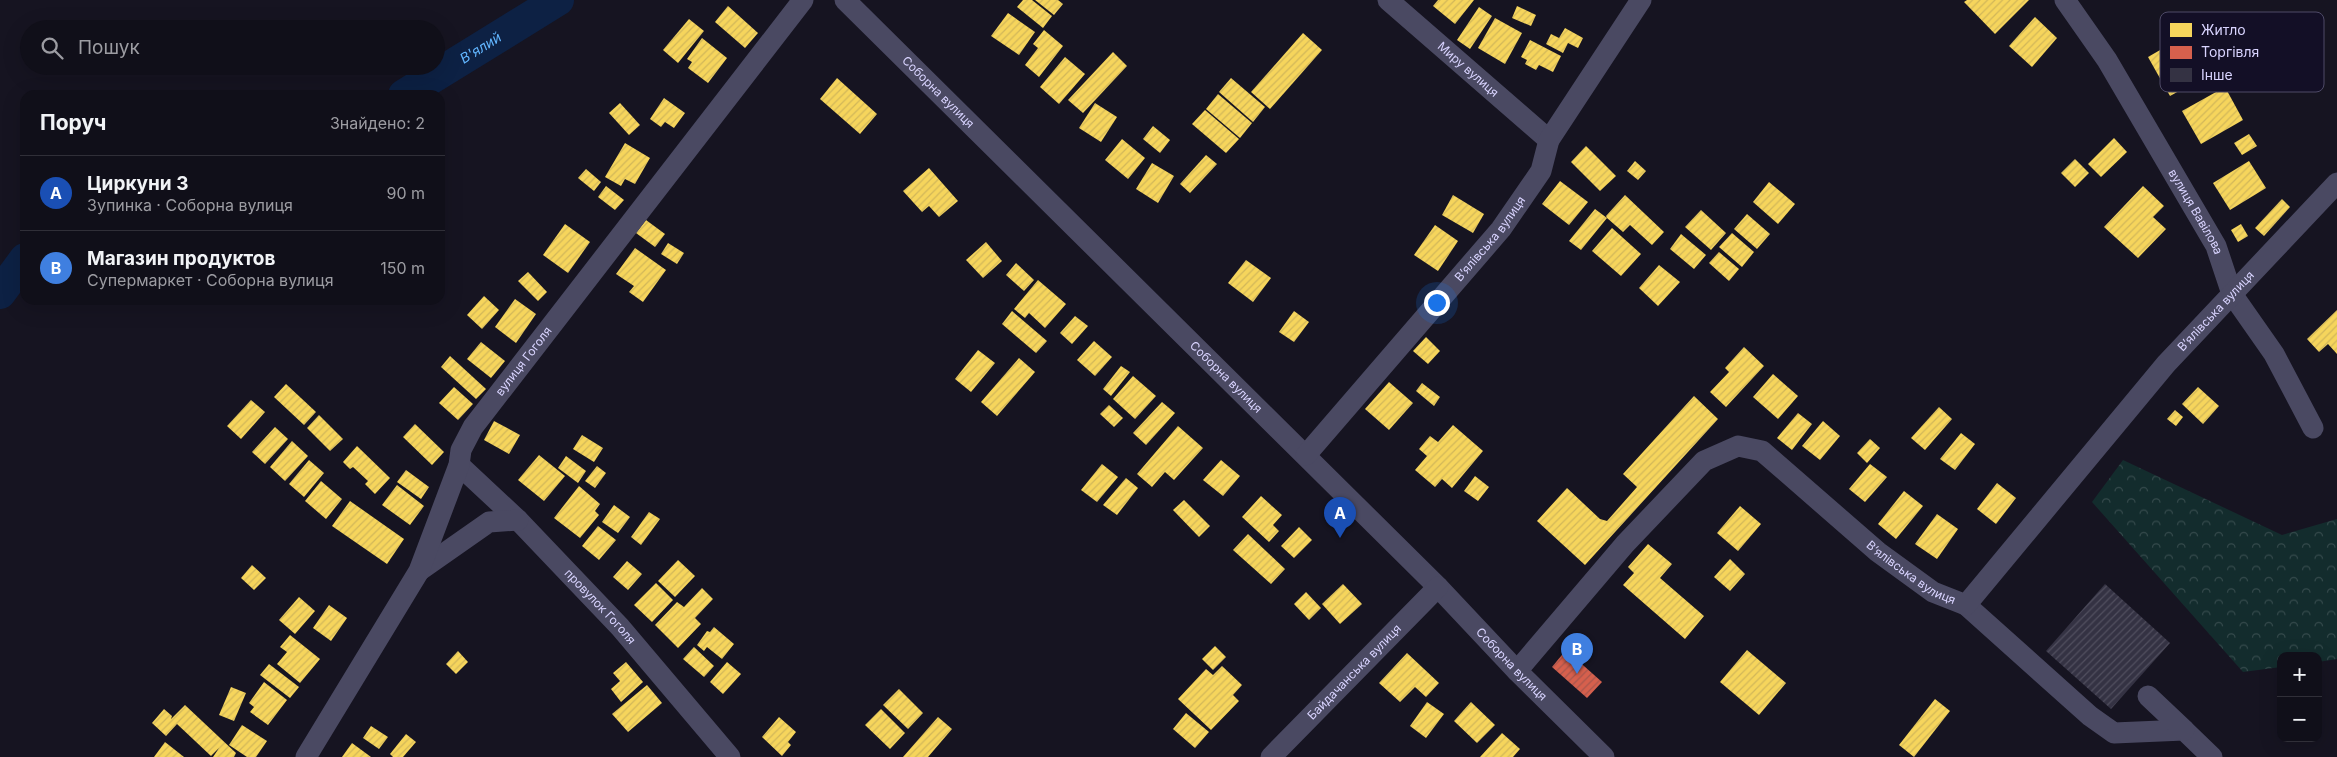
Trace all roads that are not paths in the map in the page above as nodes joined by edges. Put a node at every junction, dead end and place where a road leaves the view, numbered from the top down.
1 (802, 0) edge
2 (846, 0) edge
3 (1388, 0) edge
4 (1640, 0) edge
5 (2065, 0) edge
6 (1549, 140) junction
7 (2337, 183) edge
8 (2232, 294) junction
9 (2313, 428) dead end
10 (1306, 455) junction
11 (459, 465) junction
12 (518, 520) junction
13 (419, 571) junction
14 (1438, 587) junction
15 (1966, 605) junction
16 (1517, 671) junction
17 (2148, 696) dead end
18 (2184, 730) junction
19 (306, 757) edge
20 (730, 757) edge
21 (1271, 757) edge
22 (1604, 757) edge
23 (2212, 757) edge

1 - 11 street, вулиця Гоголя
2 - 10 street, Соборна вулиця
3 - 6 street, Миру вулиця
4 - 6 street, В’ялівська вулиця
5 - 8 street, вулиця Вавілова
6 - 10 street, В’ялівська вулиця
7 - 8 street, В’ялівська вулиця
8 - 9 street, вулиця Вавілова
8 - 15 street, В’ялівська вулиця
10 - 14 street, Соборна вулиця
11 - 12 street, провулок Гоголя
11 - 13 street, вулиця Гоголя
12 - 13 street
12 - 20 street, провулок Гоголя
13 - 19 street, вулиця Гоголя
14 - 16 street, Соборна вулиця
14 - 21 street, Байдачанська вулиця
15 - 16 street, В’ялівська вулиця
15 - 18 street
16 - 22 street, Соборна вулиця
17 - 18 street
18 - 23 street

